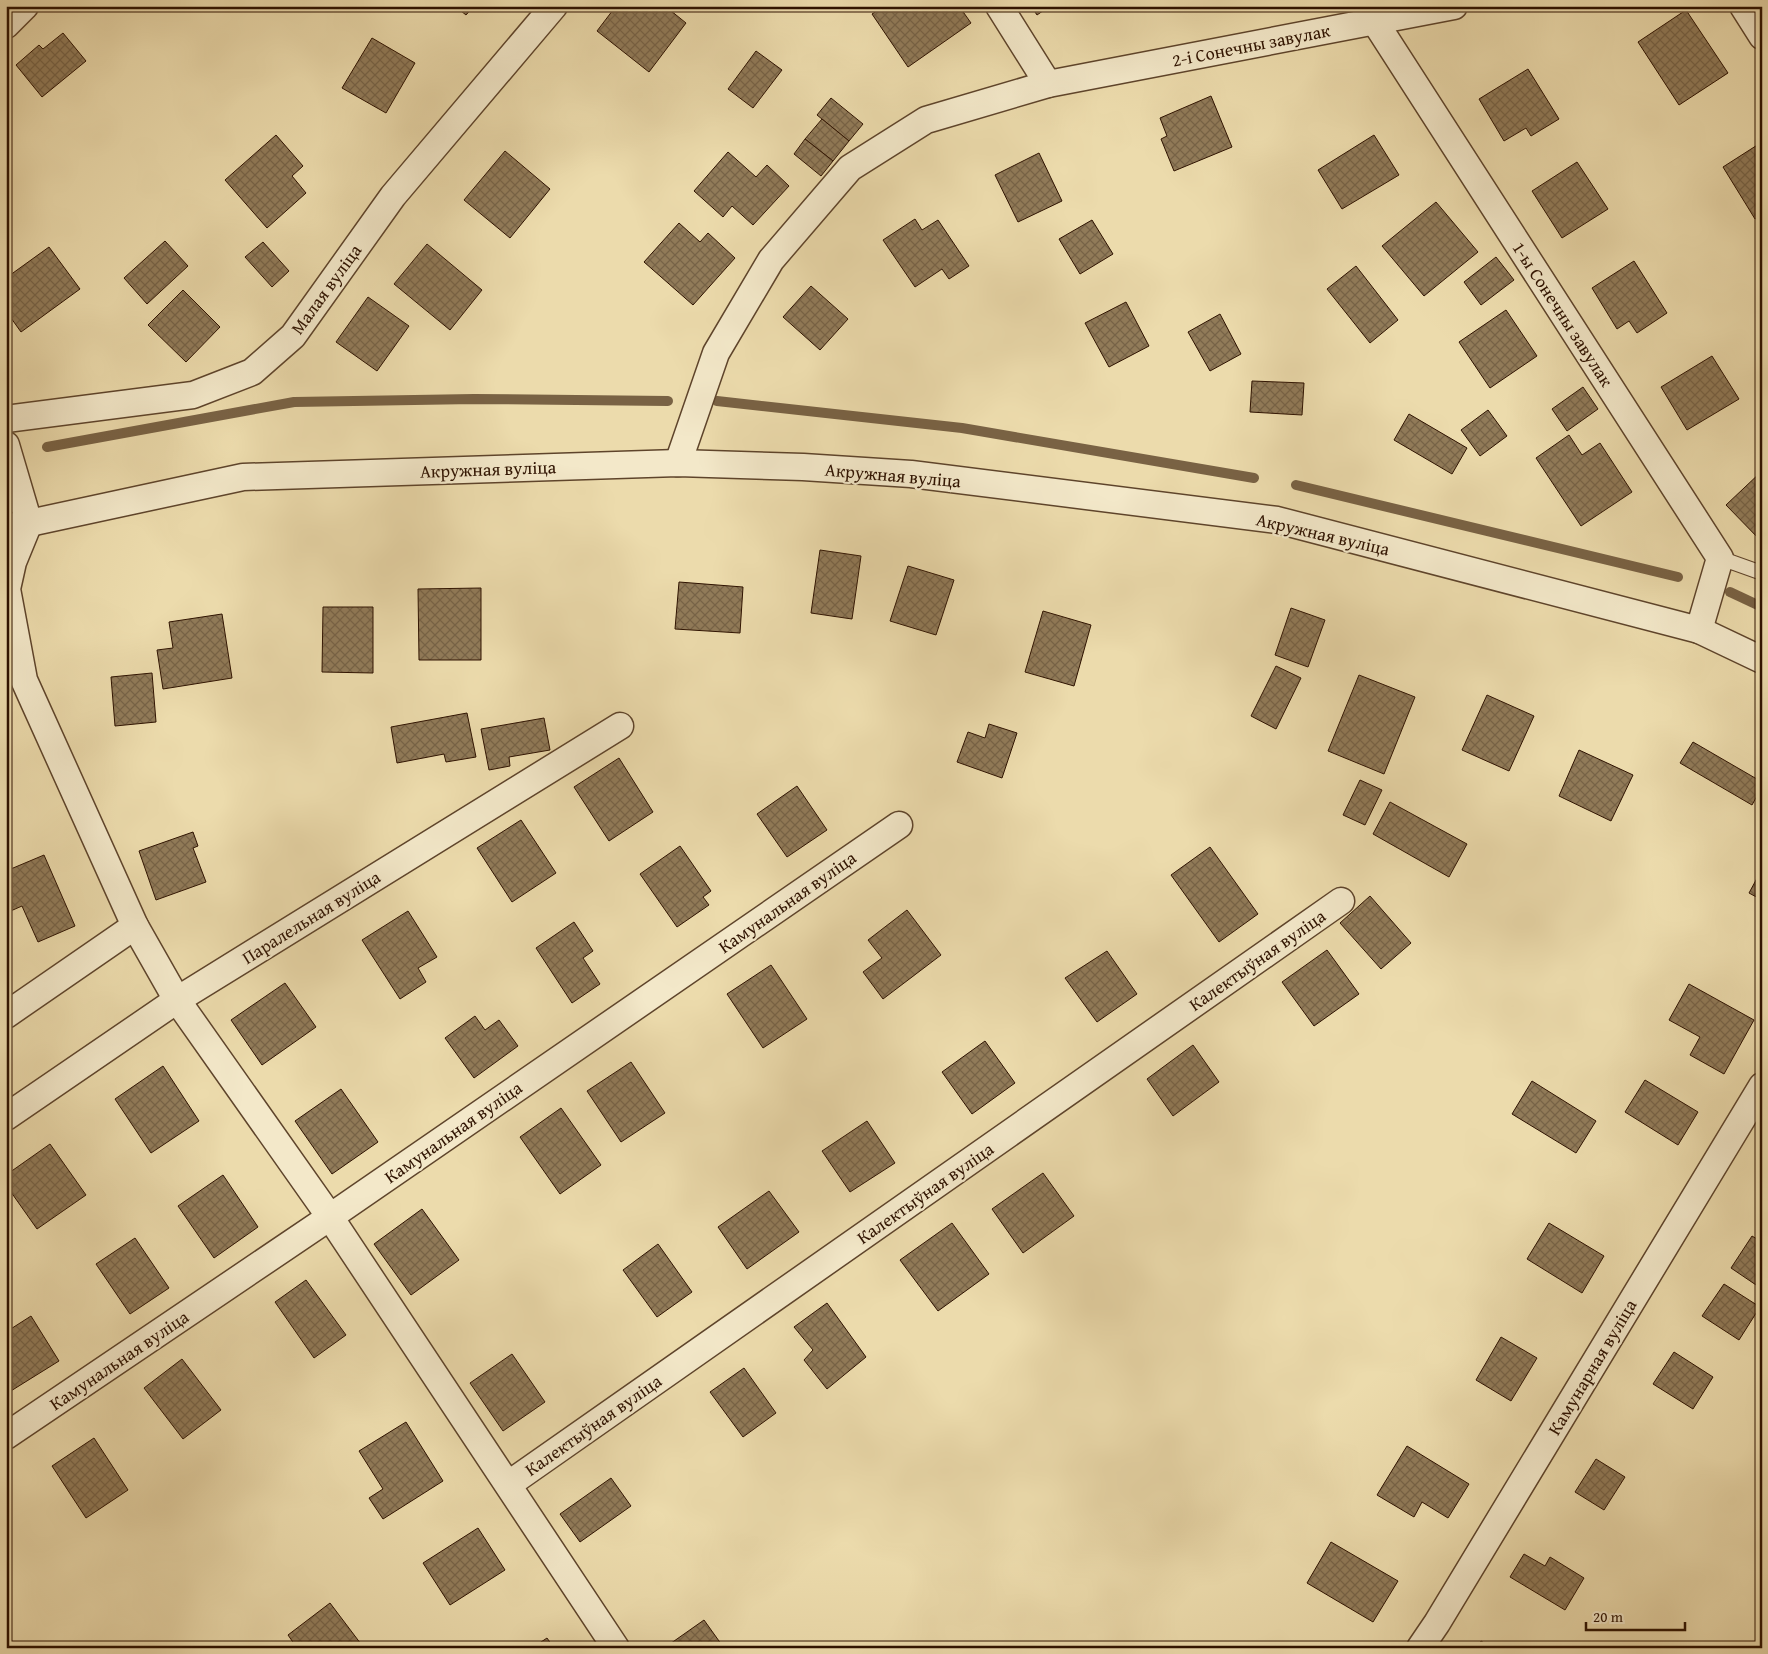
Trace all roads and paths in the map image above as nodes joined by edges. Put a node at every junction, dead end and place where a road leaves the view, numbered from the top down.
1 (25, 6) edge
2 (554, 6) edge
3 (999, 6) edge
4 (1454, 6) edge
5 (1743, 6) edge
6 (1369, 14) edge
7 (6, 25) edge
8 (1762, 36) edge
9 (1048, 84) junction
10 (6, 418) edge
11 (6, 445) edge
12 (678, 463) junction
13 (18, 525) edge
14 (1720, 558) junction
15 (1762, 573) edge
16 (7, 589) edge
17 (1699, 630) junction
18 (1762, 660) edge
19 (620, 726) dead end
20 (899, 825) dead end
21 (1341, 901) dead end
22 (135, 926) junction
23 (177, 1000) junction
24 (6, 1015) edge
25 (1762, 1086) edge
26 (6, 1117) edge
27 (330, 1217) junction
28 (6, 1436) edge
29 (509, 1484) junction
30 (616, 1648) edge
31 (1420, 1648) edge

1 - 7 street
2 - 10 street, Малая вуліца
3 - 9 street
4 - 6 street, 2-і Сонечны завулак
5 - 8 street
6 - 9 street, 2-і Сонечны завулак
6 - 14 street, 1-ы Сонечны завулак
9 - 12 street, 2-і Сонечны завулак
11 - 13 street
12 - 13 street, Акружная вуліца
12 - 17 street, Акружная вуліца
13 - 16 street
14 - 15 lane
14 - 17 street
16 - 22 street
17 - 18 street, Акружная вуліца
19 - 23 street, Паралельная вуліца
20 - 27 street, Камунальная вуліца
21 - 29 street, Калектыўная вуліца
22 - 23 street
22 - 24 street
23 - 26 street, Паралельная вуліца
23 - 27 street
25 - 31 street, Камунарная вуліца
27 - 28 street, Камунальная вуліца
27 - 29 street
29 - 30 street

